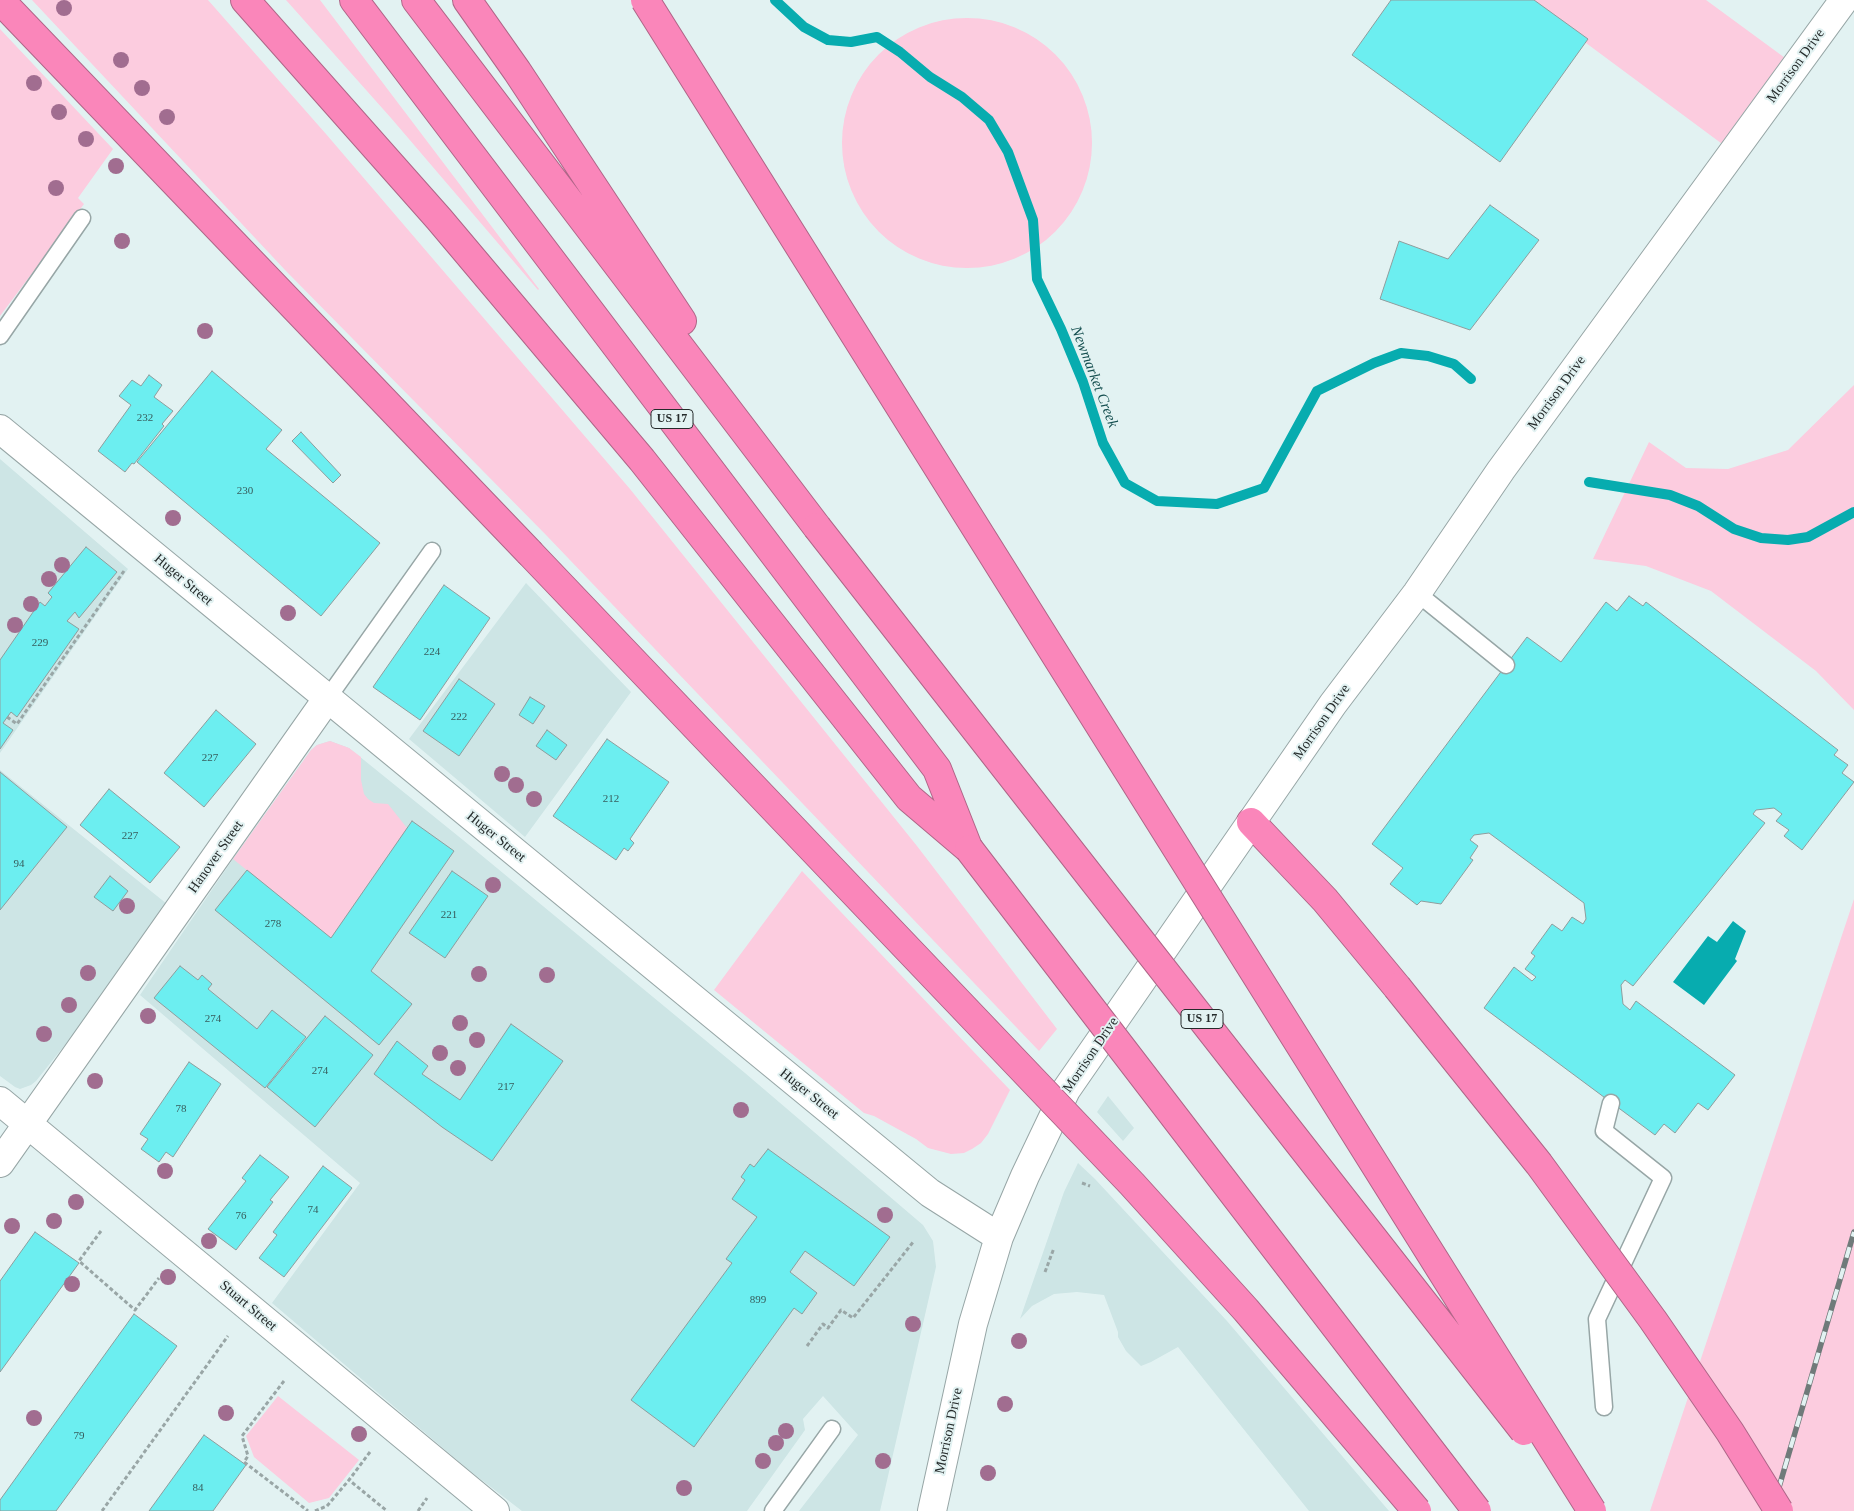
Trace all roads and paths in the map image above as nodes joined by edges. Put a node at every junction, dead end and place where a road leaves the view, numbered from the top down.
1 (0, 0) edge
2 (245, 0) edge
3 (354, 0) edge
4 (416, 0) edge
5 (467, 0) edge
6 (645, 0) edge
7 (1844, 0) edge
8 (82, 218) dead end
9 (0, 336) edge
10 (0, 428) edge
11 (817, 527) junction
12 (432, 551) dead end
13 (124, 570) dead end
14 (1417, 593) junction
15 (1506, 666) dead end
16 (327, 698) junction
17 (7, 717) dead end
18 (1251, 822) junction
19 (969, 849) junction
20 (0, 1101) edge
21 (1611, 1103) dead end
22 (28, 1124) junction
23 (0, 1163) edge
24 (101, 1231) dead end
25 (999, 1237) junction
26 (914, 1241) dead end
27 (1054, 1248) dead end
28 (1045, 1272) dead end
29 (159, 1278) dead end
30 (228, 1336) dead end
31 (807, 1346) dead end
32 (284, 1381) dead end
33 (1604, 1407) dead end
34 (832, 1429) dead end
35 (370, 1452) dead end
36 (350, 1480) junction
37 (427, 1498) dead end
38 (102, 1511) edge
39 (308, 1511) edge
40 (316, 1511) edge
41 (387, 1511) edge
42 (418, 1511) edge
43 (495, 1511) edge
44 (773, 1511) edge
45 (932, 1511) edge
46 (1417, 1511) edge
47 (1477, 1511) edge
48 (1587, 1511) edge
49 (1592, 1511) edge
50 (1779, 1511) edge

1 - 46 highway, bridge
2 - 19 highway
3 - 19 highway, US 17
4 - 11 highway, US 17
5 - 11 highway
6 - 49 highway, bridge
7 - 14 street, Morrison Drive
8 - 9 lane
10 - 16 street, Huger Street
11 - 48 highway, US 17, bridge
12 - 16 lane, Hanover Street
13 - 17 path
14 - 15 lane
14 - 18 street, Morrison Drive
16 - 22 street, Hanover Street
16 - 25 street, Huger Street
18 - 25 street, Morrison Drive
18 - 50 highway, bridge
19 - 47 highway, US 17, bridge
20 - 22 street, Stuart Street
21 - 33 lane
22 - 23 street, Hanover Street
22 - 43 street, Stuart Street
24 - 29 path
25 - 45 street, Morrison Drive
26 - 31 path
27 - 28 path
30 - 38 path
32 - 39 path
34 - 44 lane
35 - 36 path
36 - 40 path
36 - 41 path
37 - 42 path

